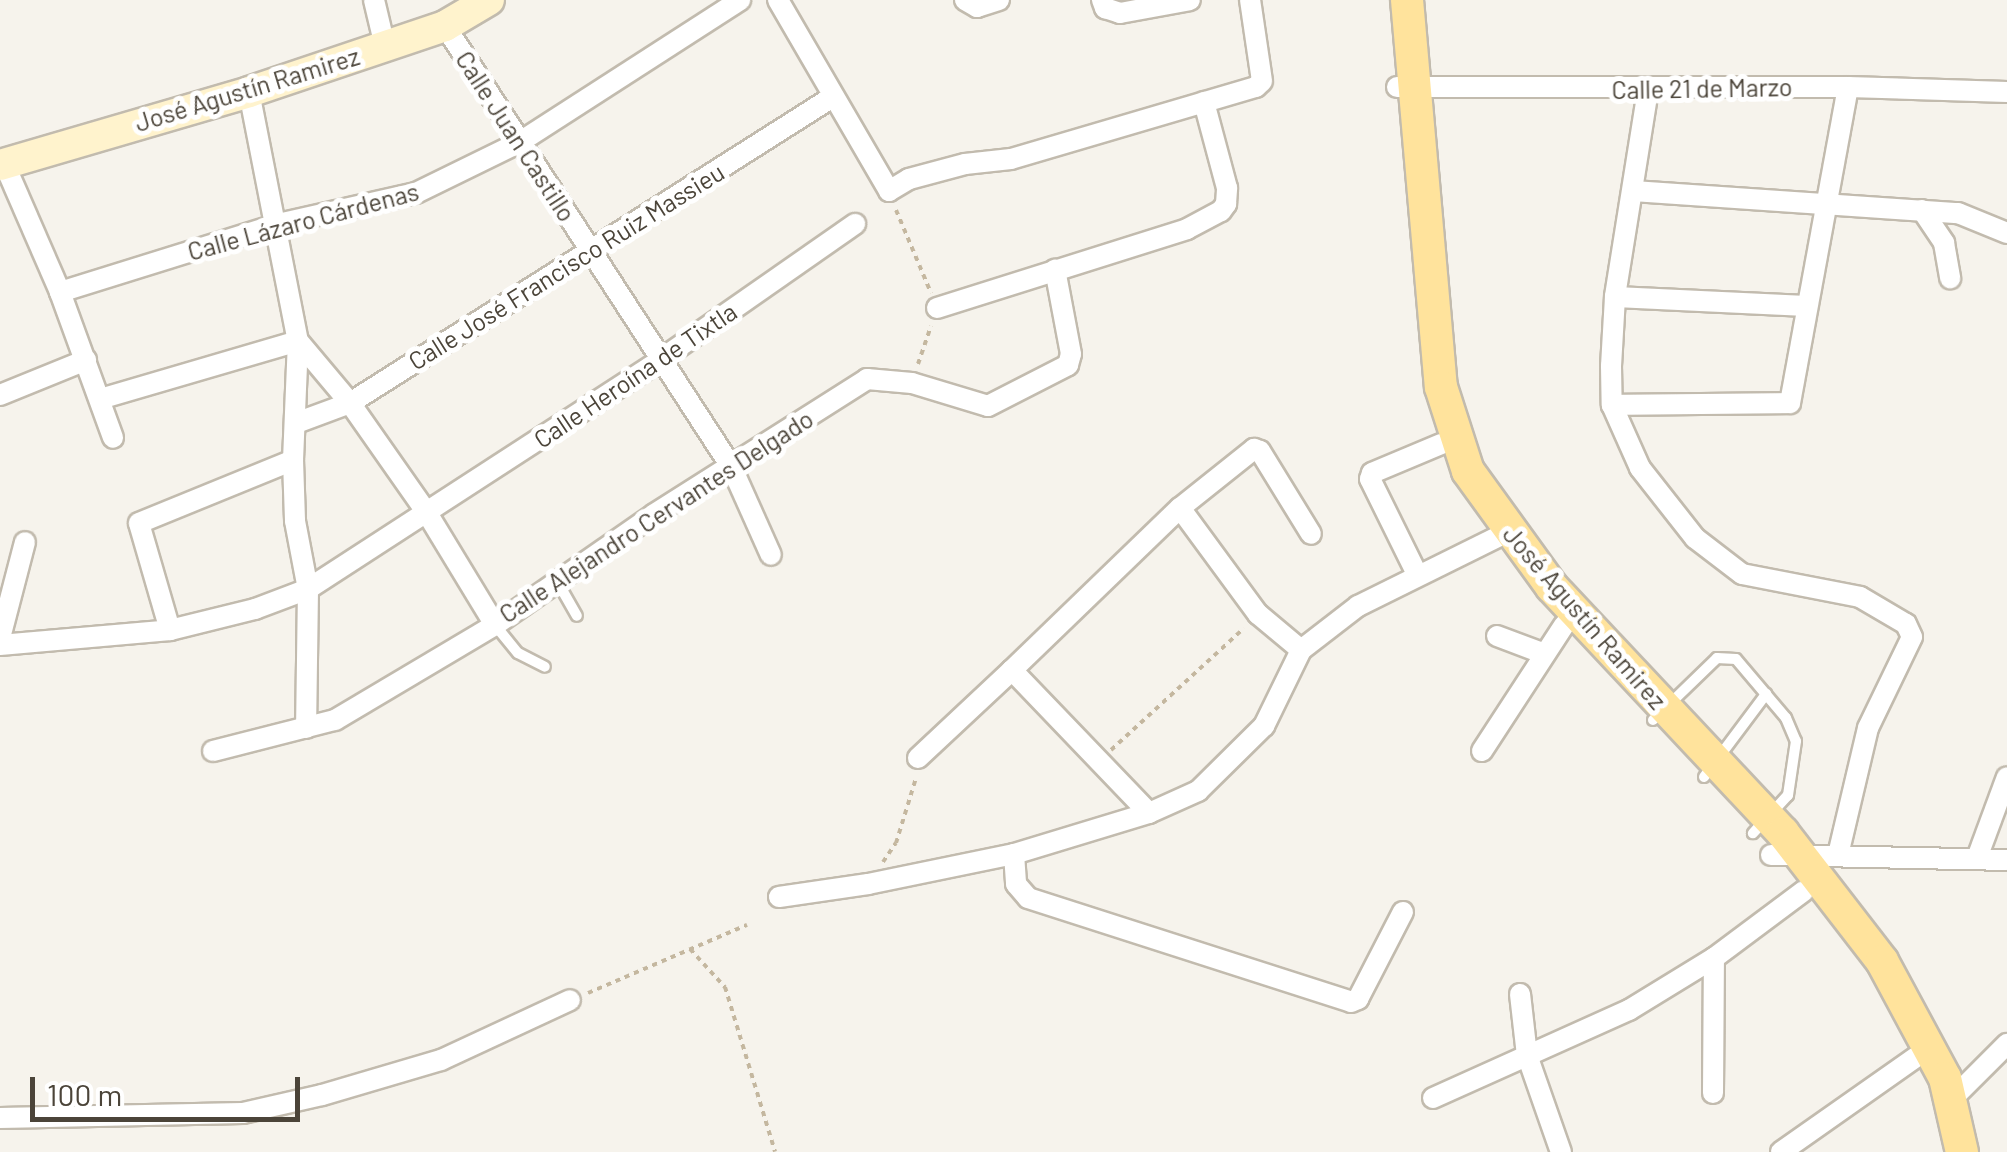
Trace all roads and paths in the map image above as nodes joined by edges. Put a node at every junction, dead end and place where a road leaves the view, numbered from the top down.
1 (374, 0) edge
2 (489, 0) edge
3 (740, 0) edge
4 (778, 0) edge
5 (966, 0) edge
6 (999, 0) edge
7 (1102, 0) edge
8 (1190, 0) edge
9 (1250, 0) edge
10 (1393, 0) edge
11 (1407, 0) edge
12 (444, 26) junction
13 (385, 46) junction
14 (1407, 86) junction
15 (1848, 86) junction
16 (1648, 90) junction
17 (250, 92) junction
18 (2007, 92) edge
19 (831, 98) junction
20 (1204, 102) junction
21 (520, 142) junction
22 (2, 164) edge
23 (889, 191) junction
24 (1633, 192) junction
25 (1824, 204) junction
26 (1922, 210) junction
27 (278, 224) junction
28 (855, 224) dead end
29 (2007, 233) edge
30 (589, 251) junction
31 (1055, 269) junction
32 (1950, 278) dead end
33 (60, 292) junction
34 (1615, 297) junction
35 (1807, 306) junction
36 (937, 308) junction
37 (298, 342) junction
38 (86, 360) junction
39 (660, 360) junction
40 (912, 383) junction
41 (0, 395) edge
42 (100, 399) junction
43 (350, 402) junction
44 (1612, 405) junction
45 (296, 423) junction
46 (113, 438) dead end
47 (1441, 444) junction
48 (294, 460) junction
49 (732, 468) junction
50 (1180, 508) junction
51 (428, 513) junction
52 (1312, 534) dead end
53 (1502, 536) junction
54 (25, 542) dead end
55 (771, 555) dead end
56 (1417, 574) junction
57 (556, 580) junction
58 (308, 589) junction
59 (1258, 614) junction
60 (577, 616) dead end
61 (1564, 625) junction
62 (494, 626) junction
63 (170, 630) junction
64 (1497, 636) dead end
65 (0, 642) edge
66 (1302, 650) junction
67 (1542, 652) junction
68 (545, 668) dead end
69 (1012, 670) junction
70 (1766, 694) junction
71 (1659, 715) junction
72 (306, 728) junction
73 (213, 751) dead end
74 (1482, 751) dead end
75 (918, 758) joint
76 (1100, 759) junction
77 (1708, 768) junction
78 (2007, 777) edge
79 (1150, 813) junction
80 (1772, 840) junction
81 (1014, 854) junction
82 (1838, 855) junction
83 (1977, 858) junction
84 (2007, 860) edge
85 (868, 884) junction
86 (1804, 891) junction
87 (778, 896) dead end
88 (1403, 912) dead end
89 (747, 925) dead end
90 (690, 950) junction
91 (1714, 958) junction
92 (1520, 994) dead end
93 (570, 1000) joint
94 (2007, 1044) edge
95 (1528, 1055) junction
96 (1916, 1057) junction
97 (1713, 1093) dead end
98 (1433, 1098) dead end
99 (1952, 1099) junction
100 (0, 1118) edge
101 (775, 1152) edge
102 (1561, 1152) edge
103 (1781, 1152) edge
104 (1945, 1152) edge
105 (1962, 1152) edge

1 - 13 street
2 - 12 street, José Agustín Ramirez
3 - 21 street, Calle Lázaro Cárdenas
4 - 19 street
5 - 6 street
7 - 8 street
9 - 20 street
10 - 14 main road, José Agustín Ramirez
11 - 14 main road, José Agustín Ramirez
12 - 13 street, José Agustín Ramirez
12 - 21 street, Calle Juan Castillo
13 - 17 street, José Agustín Ramirez
14 - 16 street, Calle 21 de Marzo
14 - 47 main road, José Agustín Ramirez
14 - 53 main road, José Agustín Ramirez
15 - 16 street, Calle 21 de Marzo
15 - 18 street, Calle 21 de Marzo
15 - 25 street
16 - 24 street
17 - 22 street, José Agustín Ramirez
17 - 27 street
19 - 23 street
19 - 30 street, Calle José Francisco Ruiz Massieu
20 - 23 street
20 - 31 street
21 - 27 street, Calle Lázaro Cárdenas
21 - 30 street, Calle Juan Castillo
22 - 33 street
23 - 36 path
24 - 25 street
24 - 34 street
25 - 26 street
25 - 35 street
26 - 29 street
26 - 32 street
27 - 33 street, Calle Lázaro Cárdenas
27 - 37 street
28 - 39 street, Calle Heroína de Tixtla
30 - 39 street, Calle Juan Castillo
30 - 43 street, Calle José Francisco Ruiz Massieu
31 - 36 street
31 - 40 street, Calle Alejandro Cervantes Delgado
33 - 38 street
34 - 35 street
34 - 44 street
35 - 44 street
36 - 40 path
37 - 42 street
37 - 43 street, Calle Alejandro Cervantes Delgado
37 - 45 street
38 - 41 street
38 - 42 street
39 - 49 street, Calle Juan Castillo
39 - 51 street, Calle Heroína de Tixtla
40 - 49 street, Calle Alejandro Cervantes Delgado
42 - 46 street
43 - 45 street, Calle José Francisco Ruiz Massieu
43 - 51 street, Calle Alejandro Cervantes Delgado
44 - 82 street
45 - 48 street
47 - 53 main road, José Agustín Ramirez
47 - 56 street
48 - 58 street
48 - 63 street
49 - 55 street, Calle Juan Castillo
49 - 57 street, Calle Alejandro Cervantes Delgado
50 - 52 street
50 - 59 street
50 - 69 street
51 - 58 street, Calle Heroína de Tixtla
51 - 62 street, Calle Alejandro Cervantes Delgado
53 - 56 street
53 - 61 main road, José Agustín Ramirez
53 - 71 main road, José Agustín Ramirez
54 - 65 street
56 - 66 street
57 - 60 lane
57 - 62 street, Calle Alejandro Cervantes Delgado
58 - 63 street, Calle Heroína de Tixtla
58 - 72 street
59 - 66 street
59 - 76 path
61 - 67 street
61 - 71 main road, José Agustín Ramirez
62 - 68 lane
62 - 72 street
63 - 65 street, Calle Heroína de Tixtla
64 - 67 street
66 - 79 street
67 - 74 street
69 - 75 street
69 - 76 street
70 - 71 lane
70 - 77 lane
70 - 80 lane
71 - 77 main road, José Agustín Ramirez
72 - 73 street
75 - 85 path
76 - 79 street
77 - 80 main road, José Agustín Ramirez
78 - 83 street
79 - 81 street
80 - 82 street
80 - 86 main road, José Agustín Ramirez
80 - 99 main road, José Agustín Ramirez
81 - 85 street
81 - 88 street
82 - 83 street
83 - 84 street
85 - 87 street
86 - 91 street
86 - 96 main road, José Agustín Ramirez
89 - 90 path
90 - 93 path
90 - 101 path
91 - 95 street
91 - 97 street
92 - 95 street
93 - 100 street
94 - 99 street
95 - 98 street
95 - 102 street
96 - 103 street
96 - 104 main road, José Agustín Ramirez
99 - 105 main road, José Agustín Ramirez

